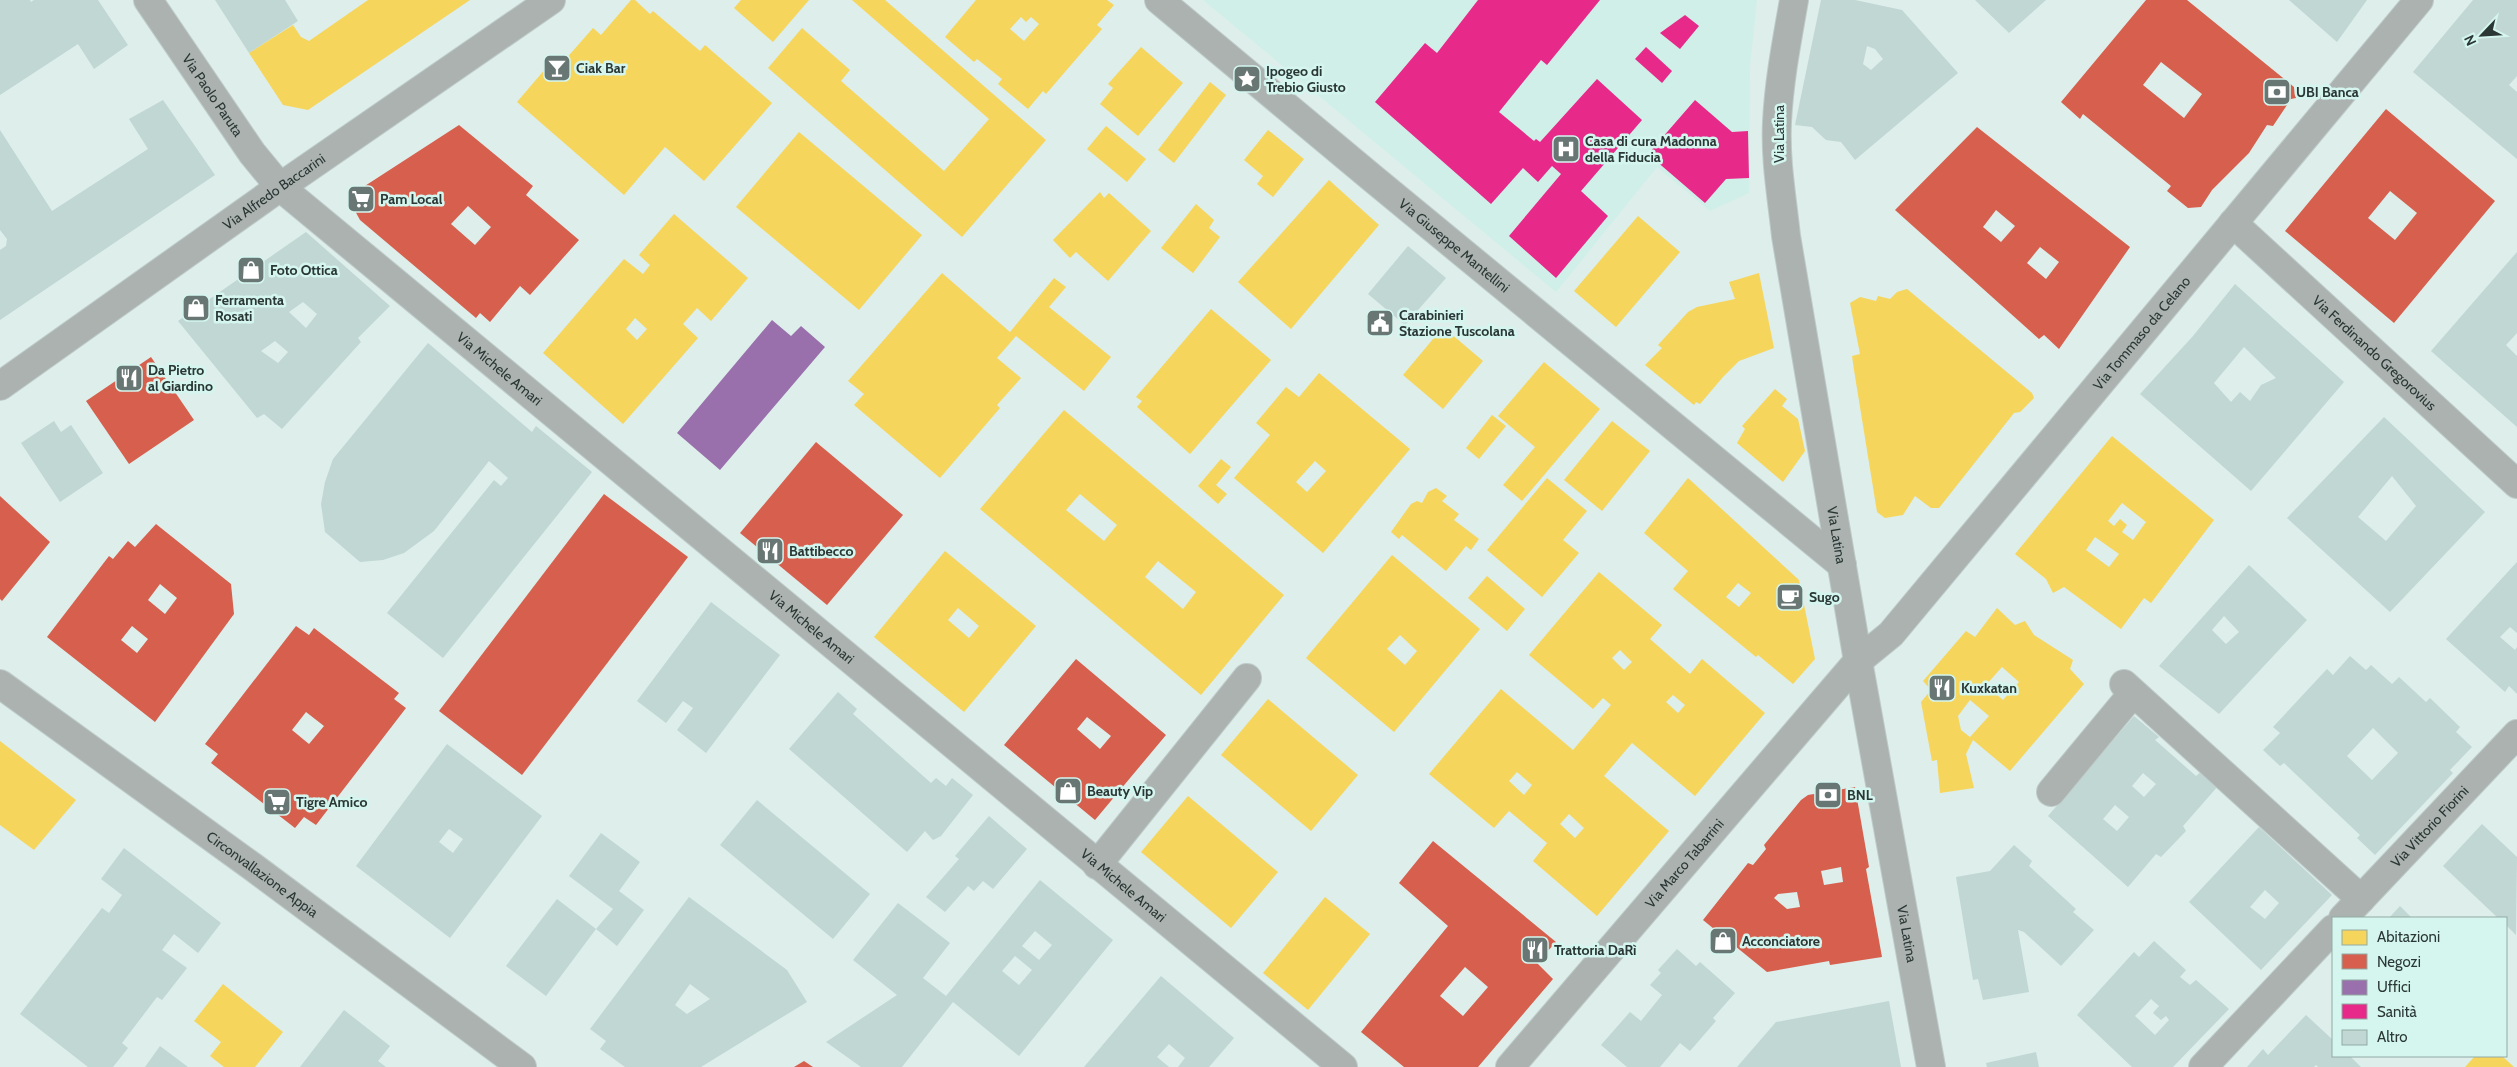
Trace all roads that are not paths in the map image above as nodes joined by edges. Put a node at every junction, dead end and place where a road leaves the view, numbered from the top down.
1 (148, 0) edge
2 (551, 0) edge
3 (1159, 0) edge
4 (1794, 0) edge
5 (2419, 0) edge
6 (280, 188) junction
7 (2232, 223) junction
8 (0, 386) edge
9 (2517, 484) edge
10 (1842, 564) junction
11 (1858, 661) junction
12 (1246, 678) dead end
13 (0, 684) edge
14 (2517, 734) edge
15 (2051, 792) dead end
16 (1096, 865) junction
17 (2352, 909) edge
18 (2332, 930) edge
19 (522, 1067) edge
20 (1343, 1067) edge
21 (1510, 1067) edge
22 (1931, 1067) edge
23 (2203, 1067) edge

1 - 6 street, Via Paolo Paruta
2 - 6 street, Via Alfredo Baccarini
3 - 10 street, Via Giuseppe Mantellini
4 - 10 street, Via Latina
5 - 7 street, Via Tommaso da Celano
6 - 8 street, Via Alfredo Baccarini
6 - 16 street, Via Michele Amari
7 - 9 street, Via Ferdinando Gregorovius
7 - 11 street, Via Tommaso da Celano
10 - 11 street, Via Latina
11 - 21 street, Via Marco Tabarrini
11 - 22 street, Via Latina
12 - 16 street
13 - 19 street, Circonvallazione Appia
14 - 17 street, Via Vittorio Fiorini
15 - 17 street
16 - 20 street, Via Michele Amari
18 - 23 street

